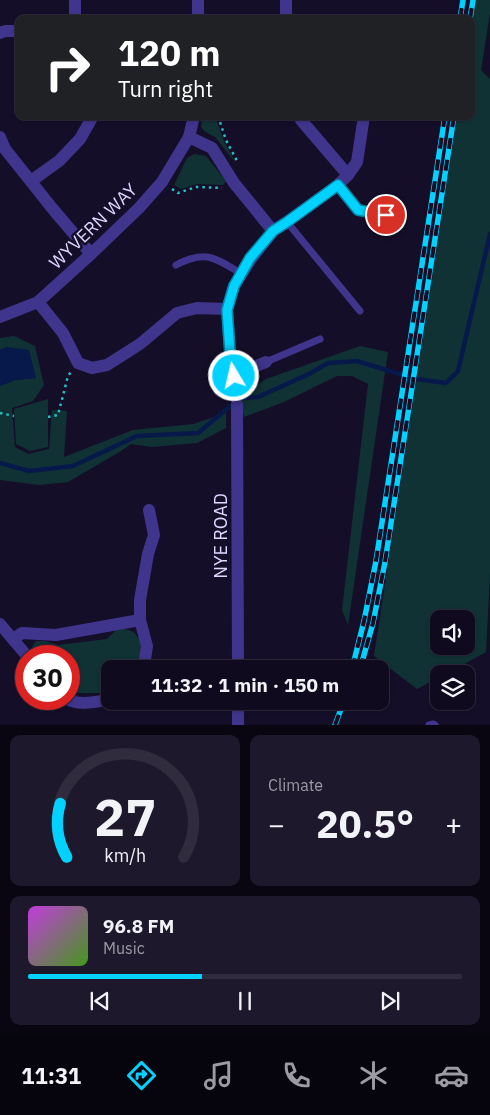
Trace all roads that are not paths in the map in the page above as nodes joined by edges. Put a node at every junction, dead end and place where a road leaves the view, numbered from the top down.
1 (75, 0) edge
2 (198, 0) edge
3 (286, 0) edge
4 (75, 15) edge
5 (198, 15) edge
6 (286, 15) edge
7 (15, 31) edge
8 (0, 34) edge
9 (91, 120) edge
10 (193, 120) edge
11 (301, 120) edge
12 (363, 120) edge
13 (189, 137) junction
14 (0, 138) edge
15 (348, 175) junction
16 (31, 181) junction
17 (338, 185) junction
18 (386, 215) dead end
19 (287, 222) junction
20 (273, 231) junction
21 (91, 254) junction
22 (176, 265) dead end
23 (242, 274) junction
24 (38, 302) junction
25 (227, 310) junction
26 (360, 311) dead end
27 (0, 317) edge
28 (320, 339) dead end
29 (266, 362) joint
30 (234, 376) junction
31 (220, 391) dead end
32 (236, 404) dead end
33 (149, 510) dead end
34 (140, 620) junction
35 (0, 624) edge
36 (14, 639) junction
37 (19, 645) edge
38 (145, 660) edge
39 (238, 660) edge
40 (101, 701) edge
41 (80, 702) edge
42 (238, 710) edge
43 (238, 725) edge
44 (429, 725) edge
45 (435, 725) edge

1 - 4 street
2 - 5 street
3 - 6 street
7 - 8 street
9 - 16 street
10 - 13 street, WYVERN WAY
11 - 15 street
12 - 15 street
13 - 20 street
13 - 21 street, WYVERN WAY
14 - 16 street
15 - 17 street
16 - 21 street
17 - 18 lane
17 - 19 street
19 - 20 street
19 - 26 lane
20 - 23 street
21 - 24 street, WYVERN WAY
22 - 23 lane
23 - 25 street
24 - 25 street
24 - 27 street, WYVERN WAY
25 - 30 street
28 - 29 lane
29 - 30 street
30 - 31 street
32 - 39 street, NYE ROAD
33 - 34 street
34 - 36 street
34 - 38 street
35 - 36 street
36 - 37 street
40 - 41 street
42 - 43 street
44 - 45 lane

